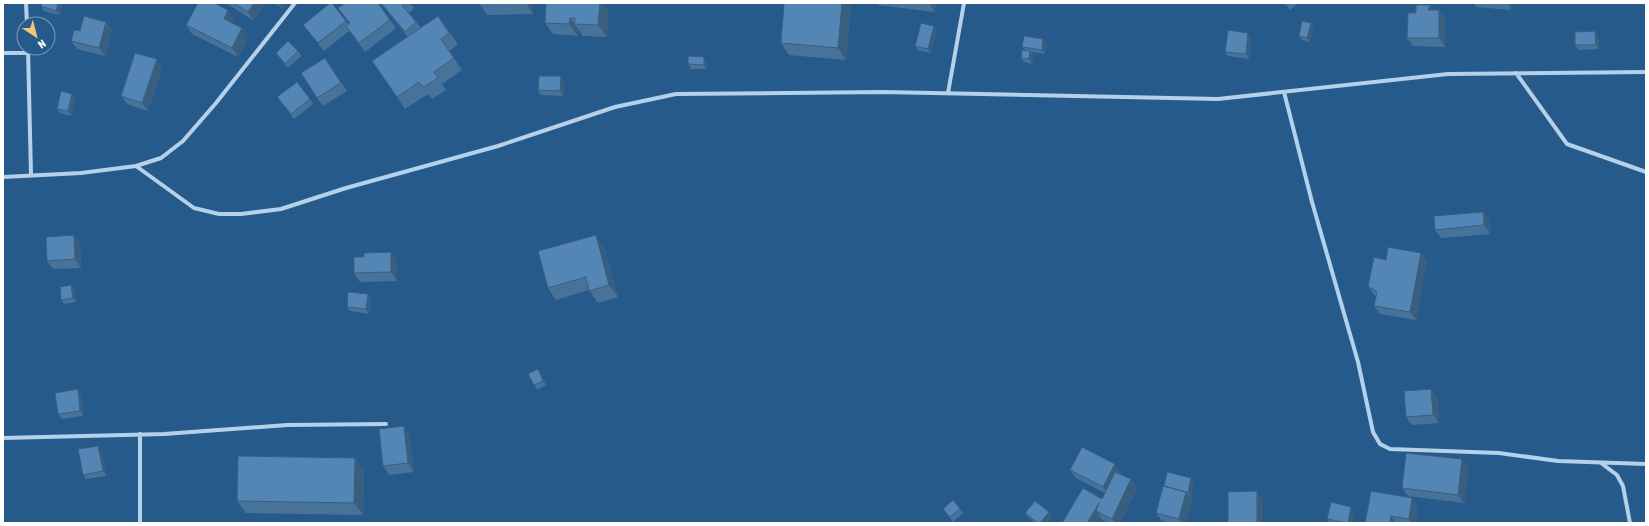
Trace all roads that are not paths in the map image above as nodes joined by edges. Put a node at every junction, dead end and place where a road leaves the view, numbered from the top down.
1 (26, 3) edge
2 (295, 3) edge
3 (964, 3) edge
4 (27, 16) edge
5 (16, 51) edge
6 (3, 53) edge
7 (28, 56) edge
8 (1646, 72) edge
9 (1516, 73) junction
10 (1284, 92) junction
11 (948, 93) junction
12 (136, 166) junction
13 (1646, 172) edge
14 (31, 174) junction
15 (3, 177) edge
16 (386, 424) dead end
17 (140, 434) junction
18 (3, 438) edge
19 (1601, 463) junction
20 (1646, 464) edge
21 (140, 523) edge
22 (1630, 523) edge

1 - 4 street
2 - 12 street
3 - 11 street
5 - 6 street
7 - 14 street
8 - 9 street
9 - 10 street
9 - 13 street
10 - 11 street
10 - 19 street
11 - 12 street
12 - 14 street
14 - 15 street
16 - 17 street
17 - 18 street
17 - 21 street
19 - 20 street
19 - 22 street

